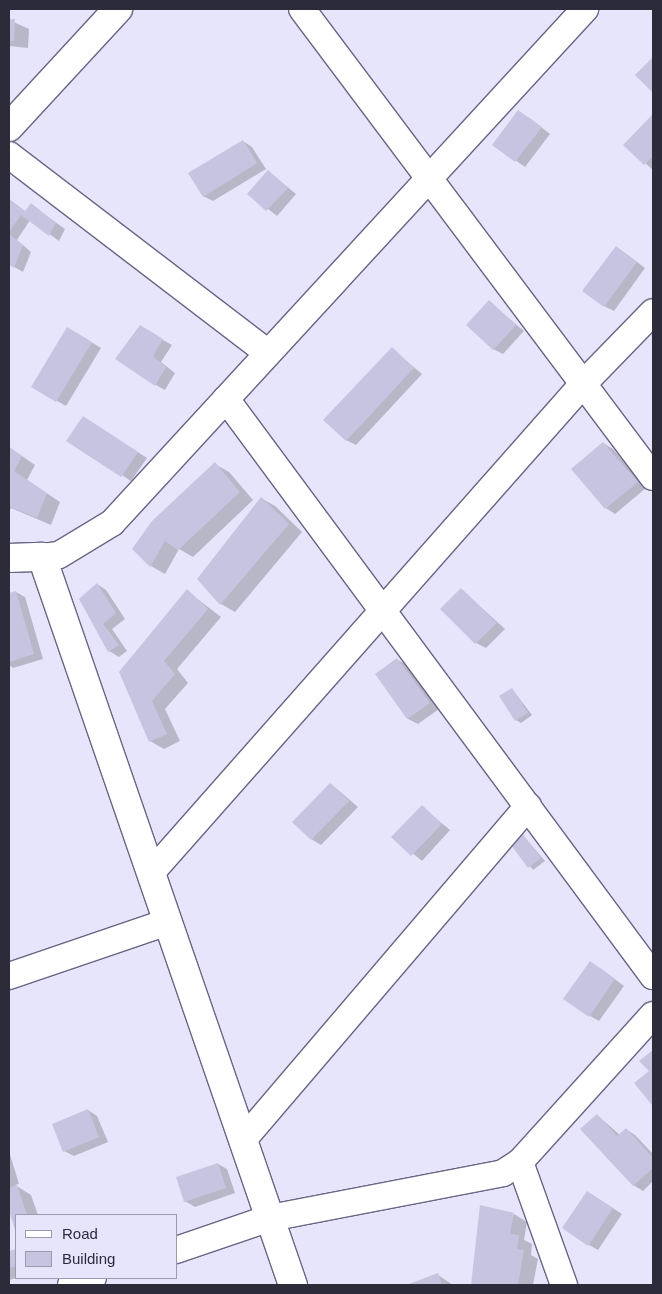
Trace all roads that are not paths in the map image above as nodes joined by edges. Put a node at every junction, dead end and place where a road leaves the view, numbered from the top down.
1 (118, 9) edge
2 (302, 9) edge
3 (585, 9) edge
4 (9, 127) edge
5 (9, 155) edge
6 (429, 178) junction
7 (653, 312) edge
8 (268, 353) junction
9 (583, 384) junction
10 (226, 399) junction
11 (653, 477) edge
12 (42, 557) junction
13 (9, 558) edge
14 (384, 612) junction
15 (528, 806) junction
16 (151, 873) junction
17 (168, 922) junction
18 (9, 976) edge
19 (653, 976) edge
20 (653, 1015) edge
21 (244, 1140) junction
22 (520, 1162) junction
23 (270, 1218) junction
24 (178, 1249) edge
25 (90, 1279) edge
26 (71, 1285) edge
27 (293, 1285) edge
28 (564, 1285) edge

1 - 4 street
2 - 6 street
3 - 6 street
5 - 8 street
6 - 8 street
6 - 9 street
7 - 9 street
8 - 10 street
9 - 11 street
9 - 14 street
10 - 12 street
10 - 14 street
12 - 13 street
12 - 16 street
14 - 15 street
14 - 16 street
15 - 19 street
15 - 21 street
16 - 17 street
17 - 18 street
17 - 21 street
20 - 22 street
21 - 23 street
22 - 23 street
22 - 28 street
23 - 24 street
23 - 27 street
25 - 26 street

